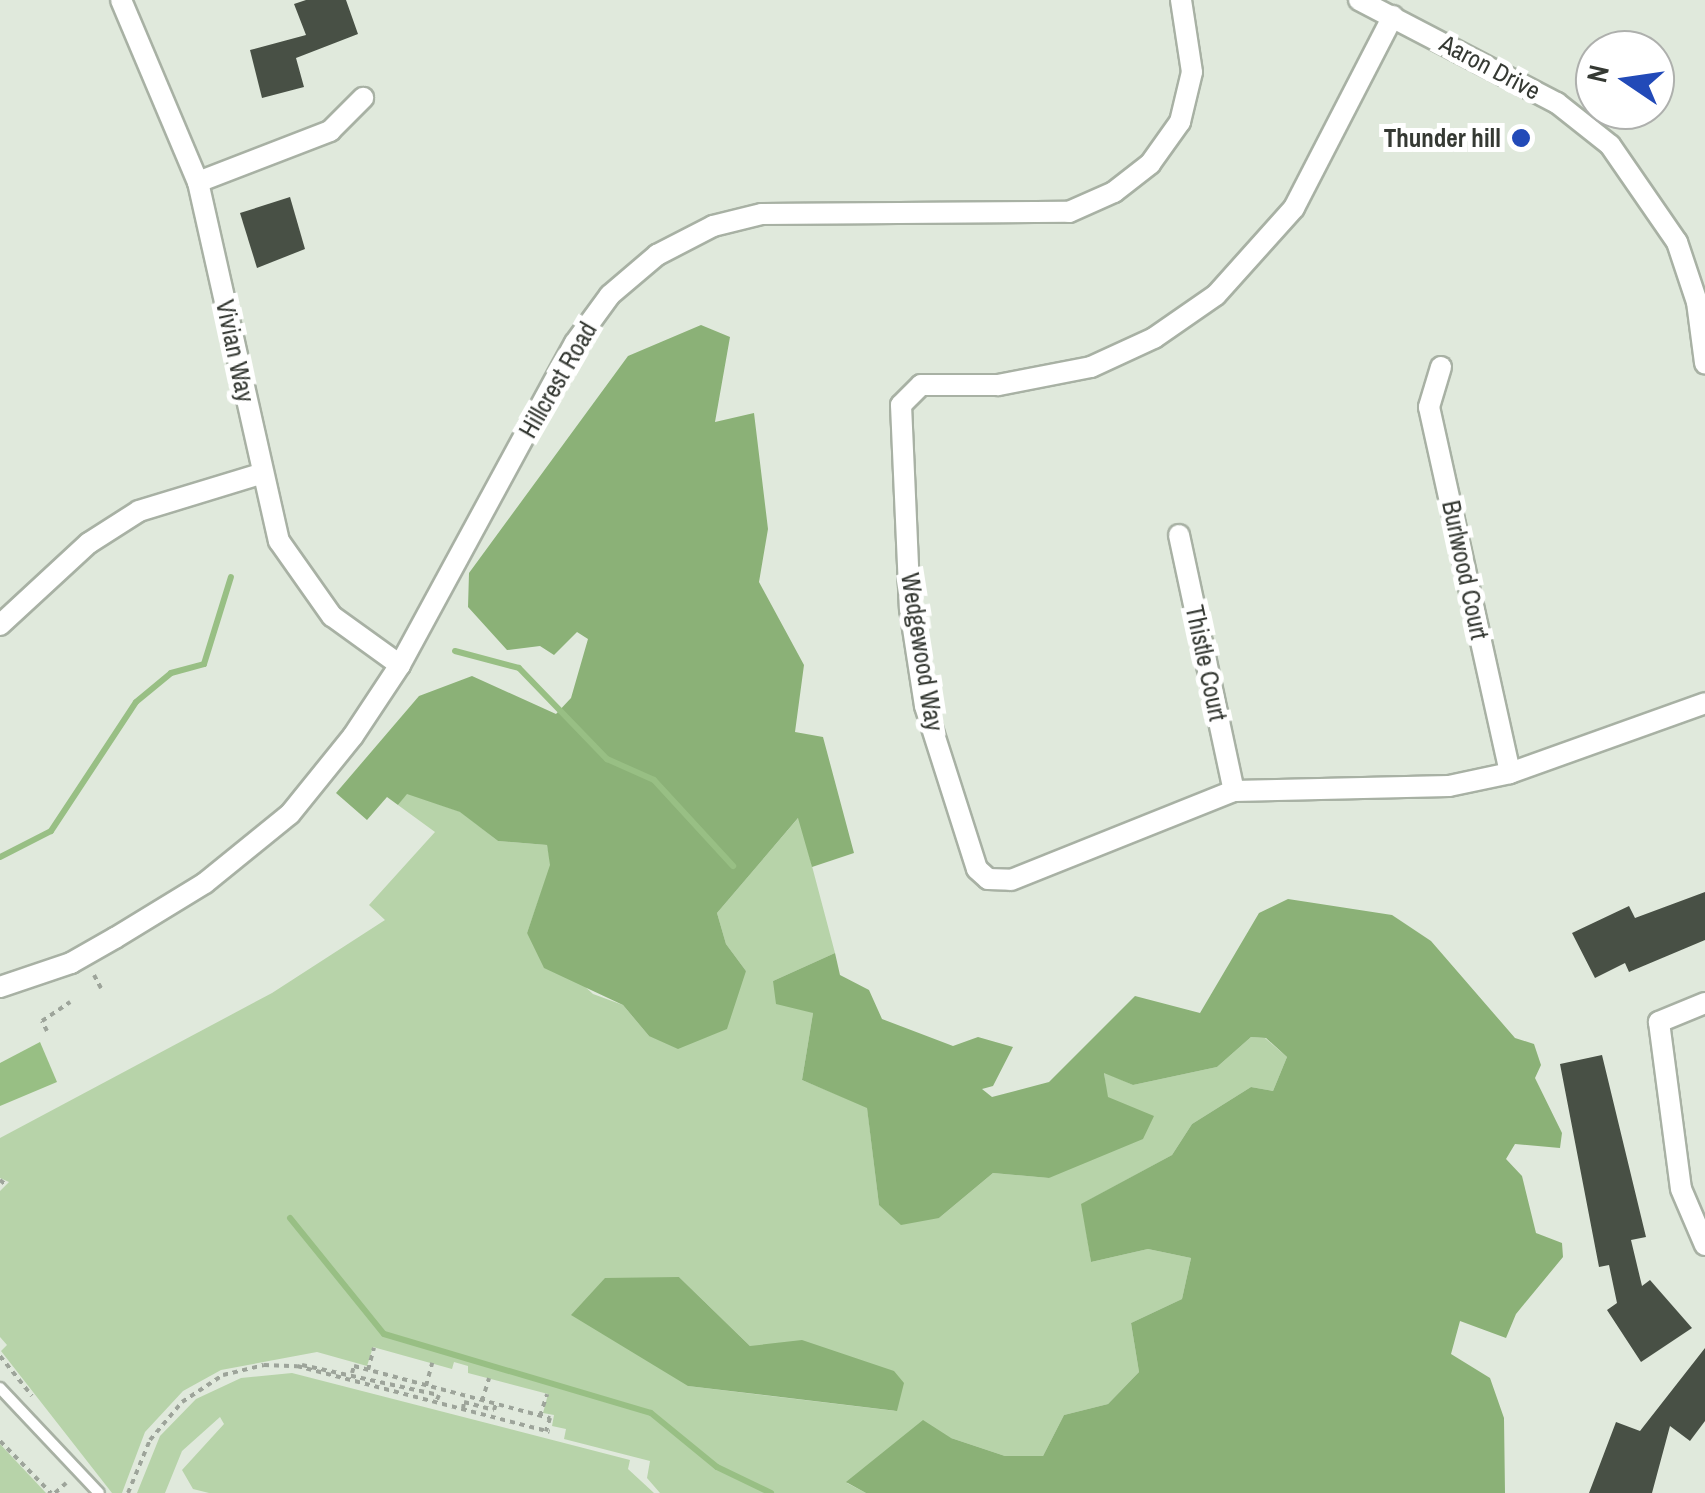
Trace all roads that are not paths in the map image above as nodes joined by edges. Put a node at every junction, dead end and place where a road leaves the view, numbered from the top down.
1 (121, 0) edge
2 (1181, 0) edge
3 (1359, 0) edge
4 (1393, 16) junction
5 (363, 98) dead end
6 (198, 182) junction
7 (1705, 363) edge
8 (1440, 367) dead end
9 (260, 474) junction
10 (1179, 535) dead end
11 (0, 625) edge
12 (400, 664) junction
13 (1705, 703) edge
14 (1510, 773) junction
15 (1234, 791) junction
16 (0, 988) edge
17 (1705, 1004) edge
18 (1705, 1245) edge
19 (0, 1388) edge
20 (98, 1493) edge

1 - 6 street, Vivian Way
2 - 12 street, Hillcrest Road
3 - 4 street, Aaron Drive
4 - 7 street, Aaron Drive
4 - 15 street, Wedgewood Way
5 - 6 street
6 - 9 street, Vivian Way
8 - 14 street, Burlwood Court
9 - 11 street
9 - 12 street, Vivian Way
10 - 15 street, Thistle Court
12 - 16 street, Hillcrest Road
13 - 14 street, Wedgewood Way
14 - 15 street, Wedgewood Way
17 - 18 street
19 - 20 lane

